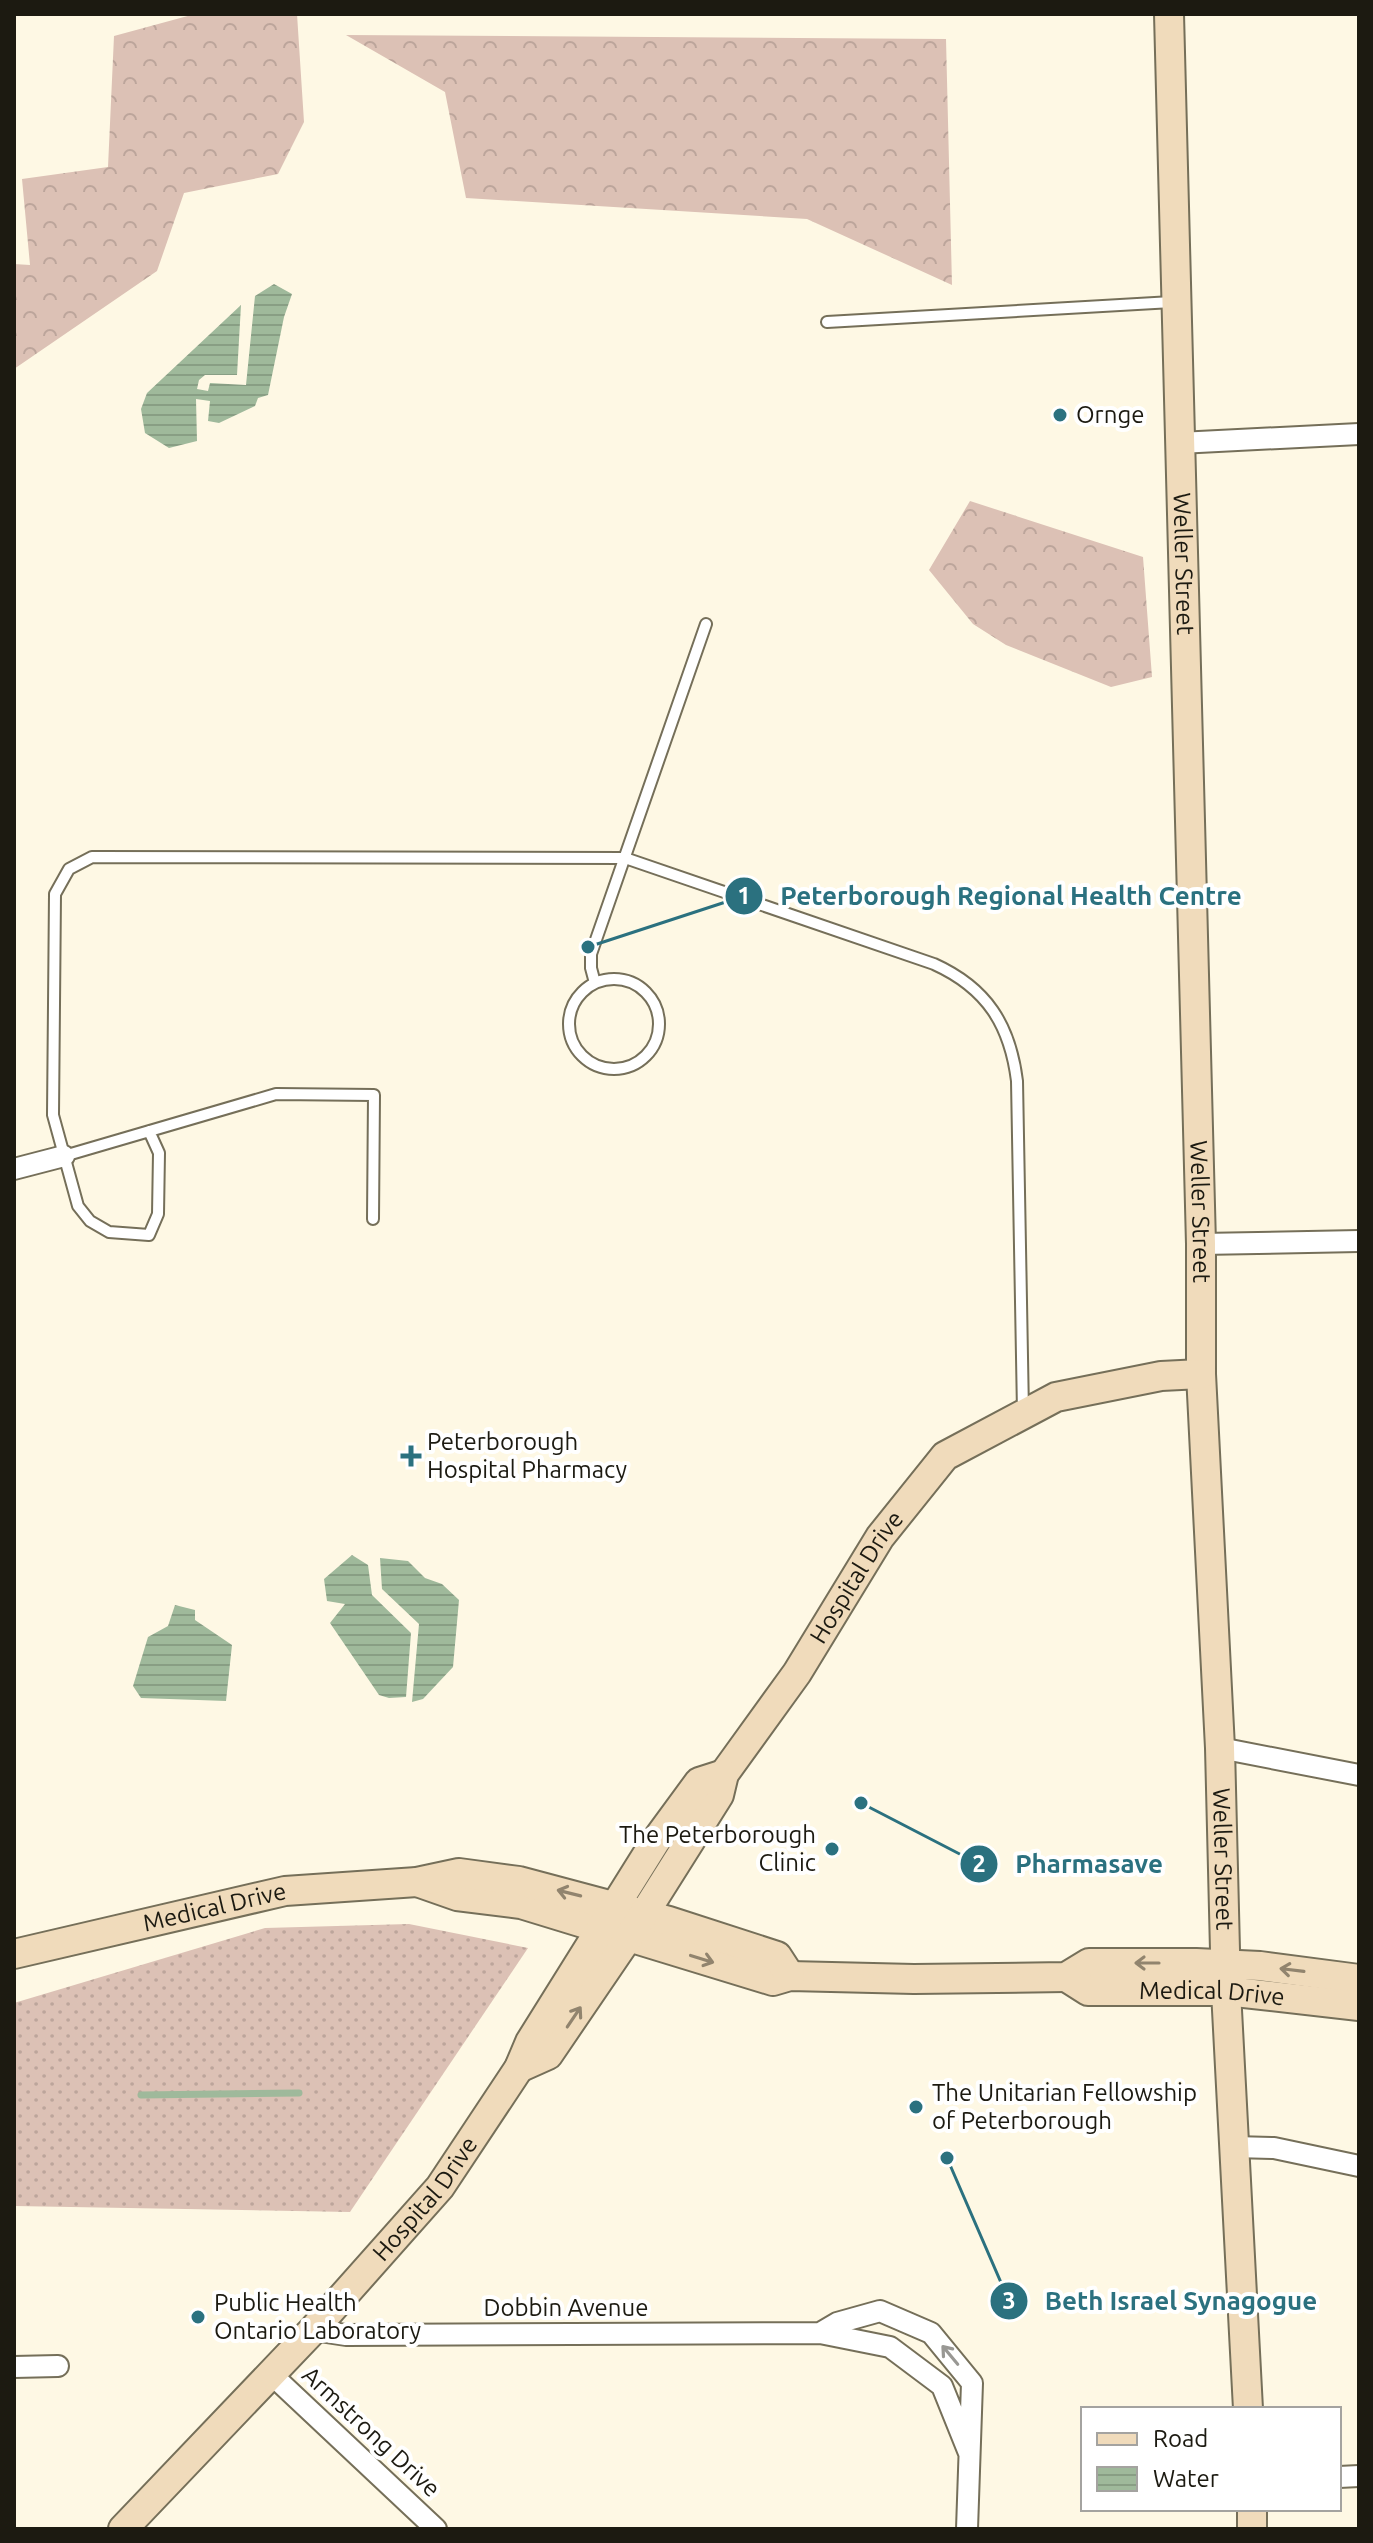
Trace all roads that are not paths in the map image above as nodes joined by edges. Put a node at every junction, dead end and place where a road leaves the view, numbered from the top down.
1 (1169, 14) edge
2 (1176, 302) junction
3 (827, 322) dead end
4 (1359, 434) edge
5 (1179, 443) junction
6 (706, 624) dead end
7 (625, 858) junction
8 (595, 983) junction
9 (149, 1131) junction
10 (64, 1156) junction
11 (14, 1169) edge
12 (373, 1219) dead end
13 (1359, 1241) edge
14 (1201, 1244) junction
15 (1201, 1374) junction
16 (1023, 1414) junction
17 (1220, 1748) junction
18 (724, 1774) junction
19 (1359, 1775) edge
20 (644, 1914) junction
21 (607, 1917) junction
22 (627, 1937) junction
23 (14, 1954) edge
24 (790, 1976) junction
25 (1226, 1977) junction
26 (1359, 1979) edge
27 (1359, 2006) edge
28 (519, 2068) junction
29 (1234, 2147) junction
30 (1359, 2166) edge
31 (313, 2330) junction
32 (820, 2333) junction
33 (58, 2366) dead end
34 (14, 2367) edge
35 (271, 2374) junction
36 (1248, 2407) edge
37 (969, 2453) junction
38 (123, 2529) edge
39 (436, 2529) edge
40 (967, 2529) edge

1 - 2 street, Weller Street
2 - 3 lane
2 - 5 street, Weller Street
4 - 5 street
5 - 14 street, Weller Street
6 - 7 lane
7 - 8 lane
7 - 10 lane
7 - 16 lane
8 - 8 lane
9 - 10 lane
9 - 10 lane
9 - 12 lane
10 - 11 street
13 - 14 street
14 - 15 street, Weller Street
15 - 16 street, Hospital Drive
15 - 17 street, Weller Street
16 - 18 street, Hospital Drive
17 - 19 street
17 - 25 street, Weller Street
18 - 20 street, Hospital Drive
18 - 21 street, Hospital Drive
20 - 21 street, Medical Drive
20 - 22 street, Hospital Drive
20 - 24 street, Medical Drive
21 - 22 street, Medical Drive
21 - 23 street, Medical Drive
21 - 28 street, Hospital Drive
22 -> 24 street, Medical Drive
28 -> 22 street, Hospital Drive
24 - 25 street, Medical Drive
26 -> 25 street, Medical Drive
25 - 27 street, Medical Drive
25 - 29 street, Weller Street
28 - 31 street, Hospital Drive
29 - 30 street
29 - 36 street, Weller Street
31 - 32 street, Dobbin Avenue
31 - 35 street, Hospital Drive
32 - 37 street, Dobbin Avenue
37 -> 32 street, Dobbin Avenue
33 - 34 street
35 - 38 street, Hospital Drive
35 - 39 street, Armstrong Drive
37 - 40 street

